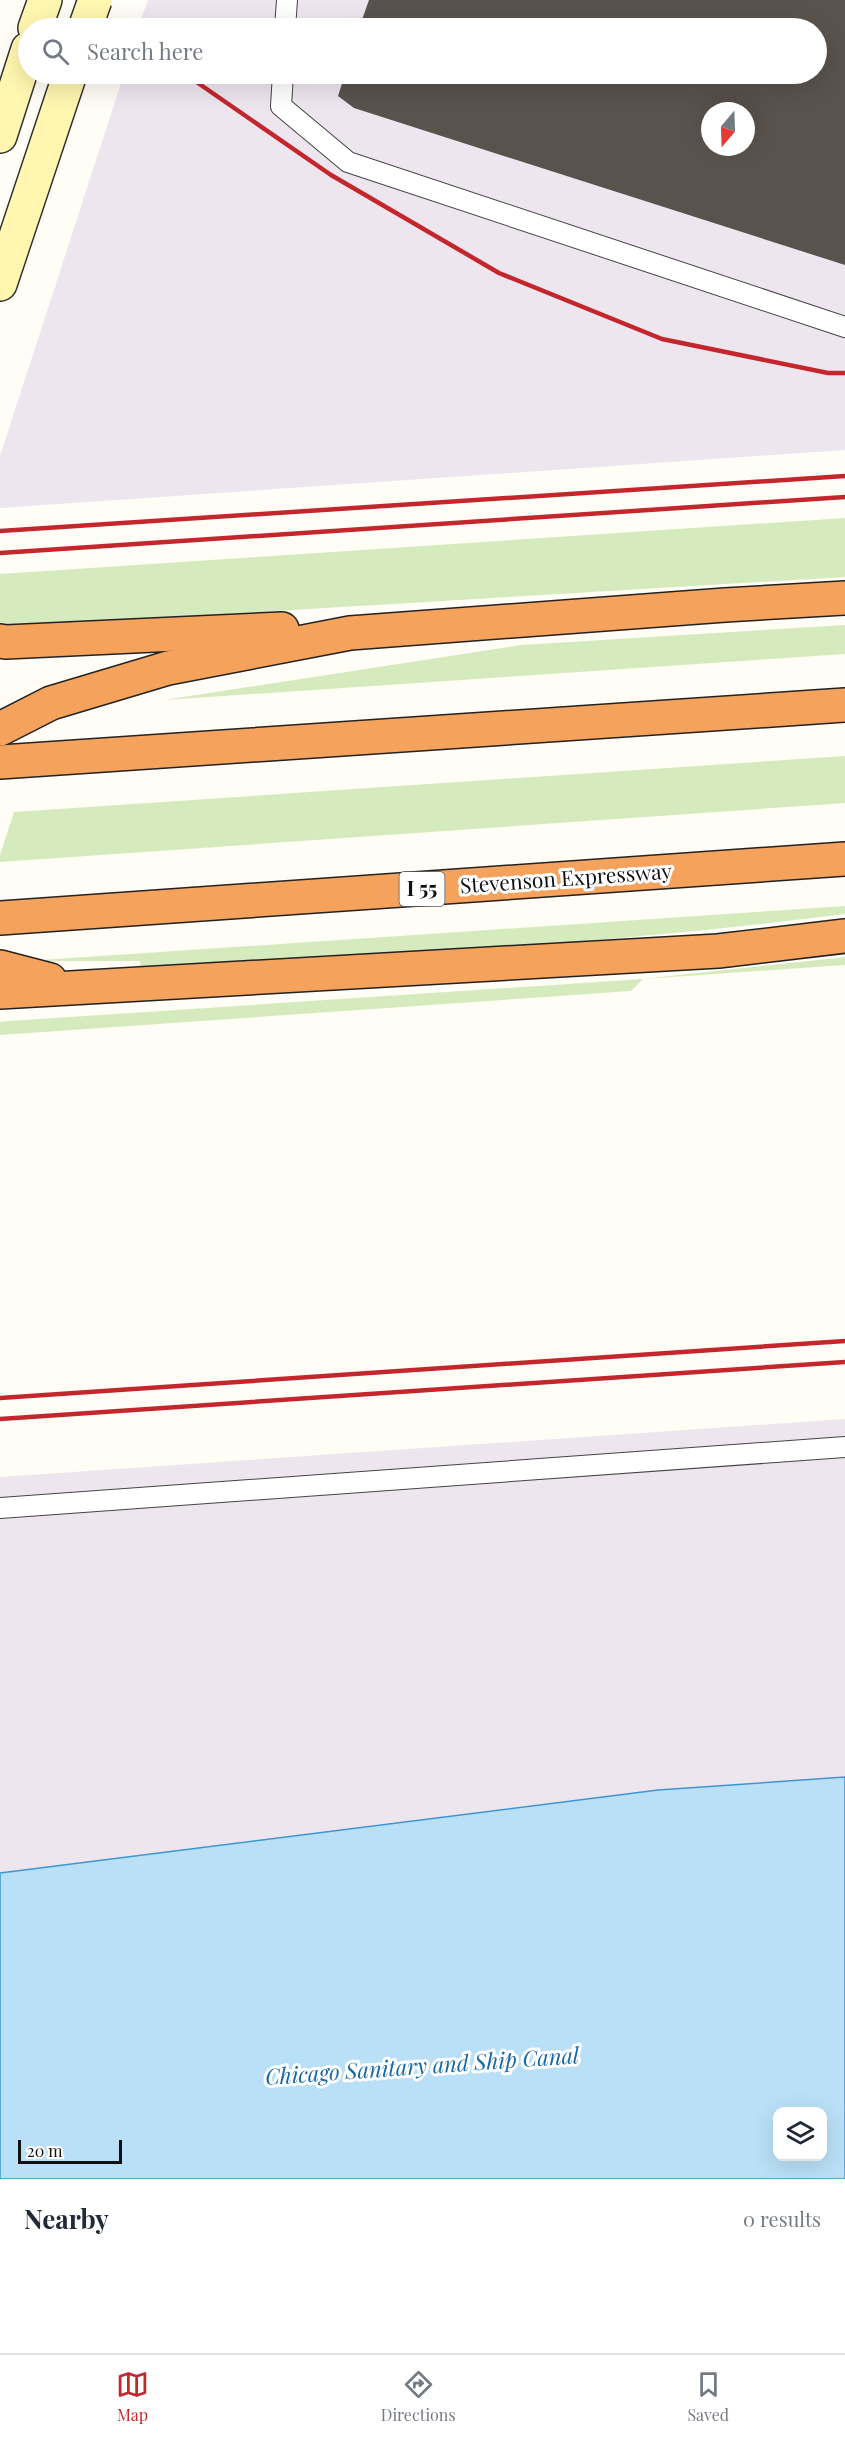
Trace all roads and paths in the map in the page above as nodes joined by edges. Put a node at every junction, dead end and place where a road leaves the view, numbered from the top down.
1 (45, 0) edge
2 (94, 0) edge
3 (287, 0) edge
4 (39, 18) edge
5 (88, 18) edge
6 (286, 18) edge
7 (18, 80) edge
8 (67, 84) edge
9 (282, 84) edge
10 (0, 135) edge
11 (0, 284) edge
12 (845, 327) edge
13 (845, 598) edge
14 (529, 619) junction
15 (0, 640) edge
16 (845, 705) edge
17 (0, 729) edge
18 (0, 762) edge
19 (845, 859) edge
20 (0, 918) edge
21 (845, 936) edge
22 (0, 967) edge
23 (93, 987) junction
24 (0, 992) edge
25 (845, 1447) edge
26 (0, 1508) edge

1 - 4 main road
2 - 5 main road, bridge
3 - 6 lane
7 - 10 main road
8 - 11 main road
9 - 12 lane
13 - 14 highway
14 - 15 highway
14 - 17 highway
16 - 18 highway
19 - 20 highway, Stevenson Expressway / I 55
21 - 23 highway
22 - 23 highway
23 - 24 highway
25 - 26 lane

